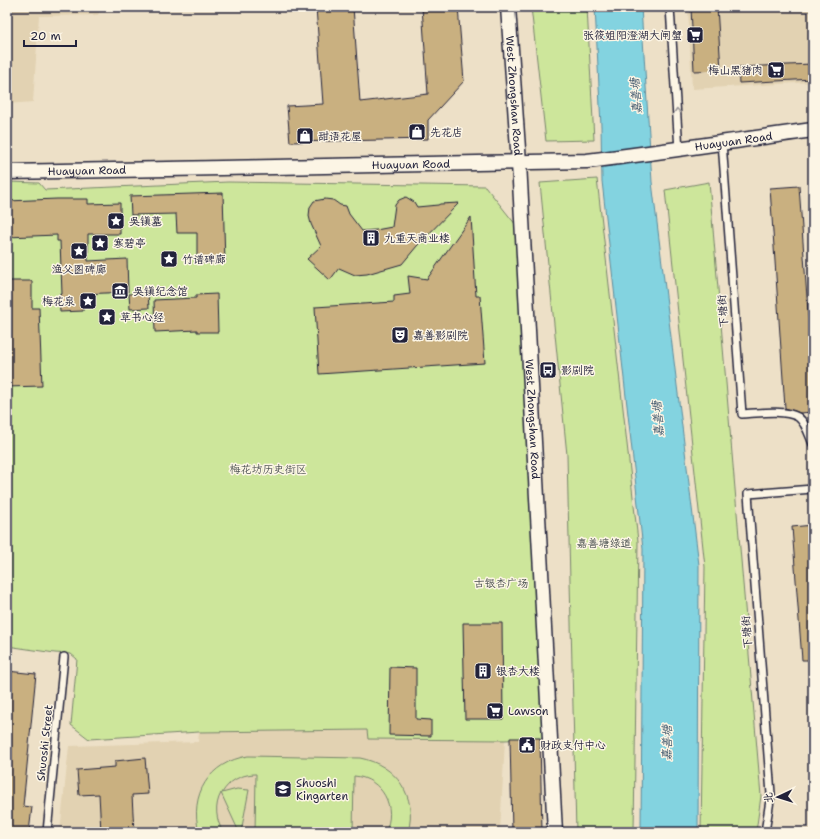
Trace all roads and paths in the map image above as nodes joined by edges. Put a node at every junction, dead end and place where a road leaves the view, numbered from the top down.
1 (508, 7) edge
2 (670, 7) edge
3 (813, 130) edge
4 (722, 142) junction
5 (679, 150) junction
6 (520, 163) junction
7 (7, 172) edge
8 (813, 444) edge
9 (813, 489) edge
10 (64, 657) dead end
11 (47, 832) edge
12 (555, 832) edge
13 (765, 832) edge

1 - 6 street, West Zhongshan Road
5 -> 2 lane
3 - 4 street, Huayuan Road
4 - 5 street, Huayuan Road
4 - 8 lane, 下塘街
5 - 6 street, Huayuan Road
6 - 7 street, Huayuan Road
6 - 12 street, West Zhongshan Road
9 - 13 lane, 下塘街
10 - 11 lane, Shuoshi Street

